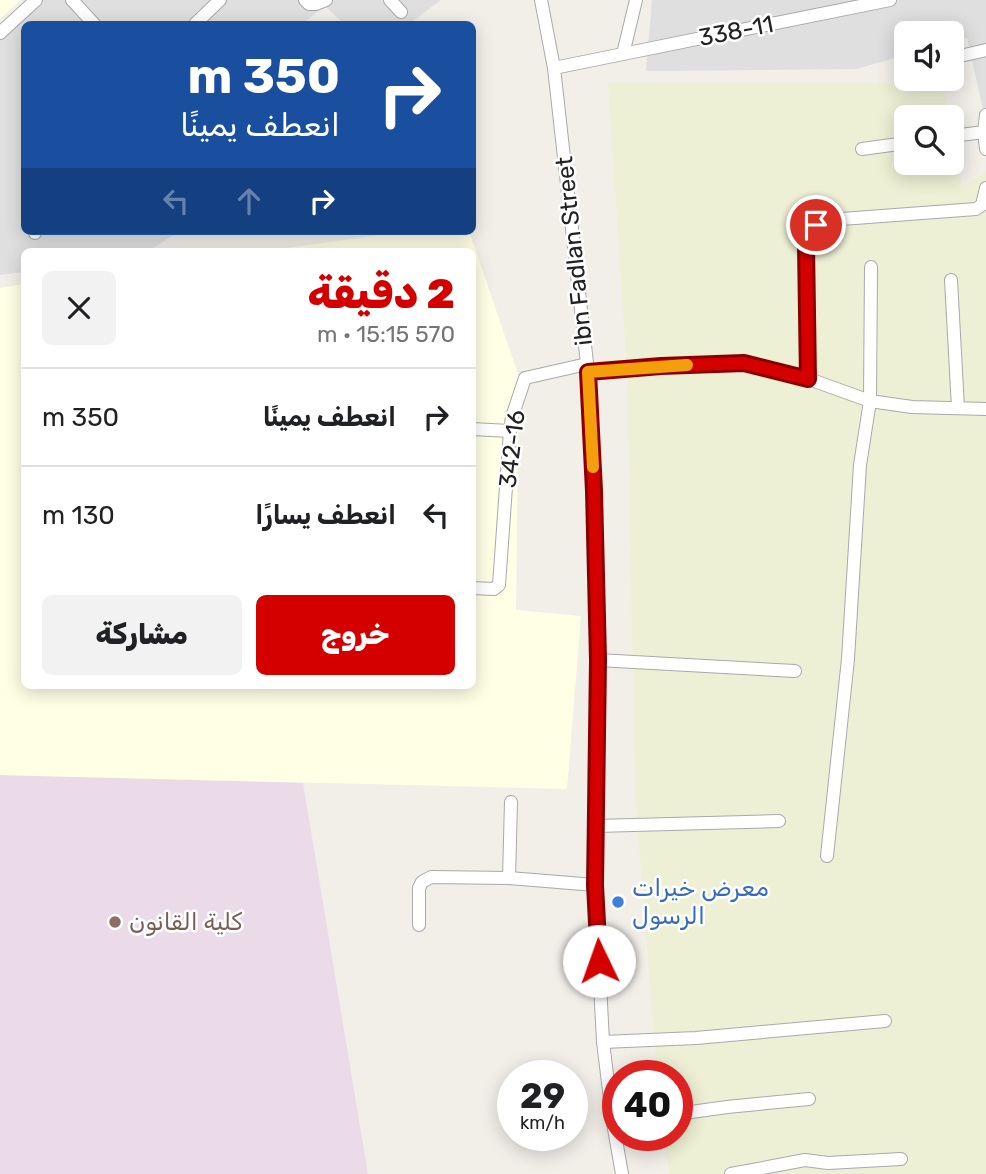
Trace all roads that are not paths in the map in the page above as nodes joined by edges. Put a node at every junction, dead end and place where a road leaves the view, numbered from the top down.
1 (36, 0) edge
2 (72, 0) edge
3 (220, 0) edge
4 (305, 0) edge
5 (326, 0) edge
6 (390, 0) edge
7 (541, 0) edge
8 (636, 0) edge
9 (890, 0) edge
10 (401, 12) dead end
11 (91, 21) edge
12 (198, 21) edge
13 (0, 33) edge
14 (986, 50) edge
15 (623, 54) junction
16 (964, 55) edge
17 (554, 68) junction
18 (986, 115) edge
19 (984, 132) junction
20 (964, 134) edge
21 (894, 145) edge
22 (862, 149) dead end
23 (986, 149) edge
24 (986, 188) edge
25 (870, 267) dead end
26 (951, 279) dead end
27 (587, 368) junction
28 (808, 379) junction
29 (870, 401) junction
30 (958, 408) junction
31 (986, 409) edge
32 (476, 429) edge
33 (510, 431) junction
34 (476, 588) edge
35 (598, 660) junction
36 (795, 671) dead end
37 (511, 802) dead end
38 (779, 821) dead end
39 (596, 826) junction
40 (827, 856) dead end
41 (509, 877) junction
42 (595, 885) junction
43 (419, 925) dead end
44 (886, 1021) dead end
45 (603, 1042) junction
46 (606, 1060) edge
47 (809, 1100) dead end
48 (693, 1112) edge
49 (619, 1151) edge
50 (901, 1159) dead end
51 (622, 1174) edge
52 (731, 1174) edge

1 - 13 street
2 - 11 street
3 - 12 street
4 - 5 street
6 - 10 street
7 - 17 street, ibn Fadlan Street
8 - 15 street
9 - 15 street, 338-11
14 - 16 street
15 - 17 street, 338-11
17 - 27 street, ibn Fadlan Street
18 - 19 street
19 - 20 street
19 - 23 street
21 - 22 street
24 - 28 street
25 - 29 street
26 - 30 street
27 - 28 street
27 - 33 street, 342-16
27 - 35 street, ibn Fadlan Street
28 - 29 street
29 - 30 street
29 - 40 street
30 - 31 street
32 - 33 street
33 - 34 street, 342-16
35 - 36 street
35 - 39 street, ibn Fadlan Street
37 - 41 street
38 - 39 street
39 - 42 street, ibn Fadlan Street
41 - 42 street
41 - 43 street
42 - 45 street, ibn Fadlan Street
44 - 45 street
45 - 46 street, ibn Fadlan Street
47 - 48 street
49 - 51 street, ibn Fadlan Street
50 - 52 street

